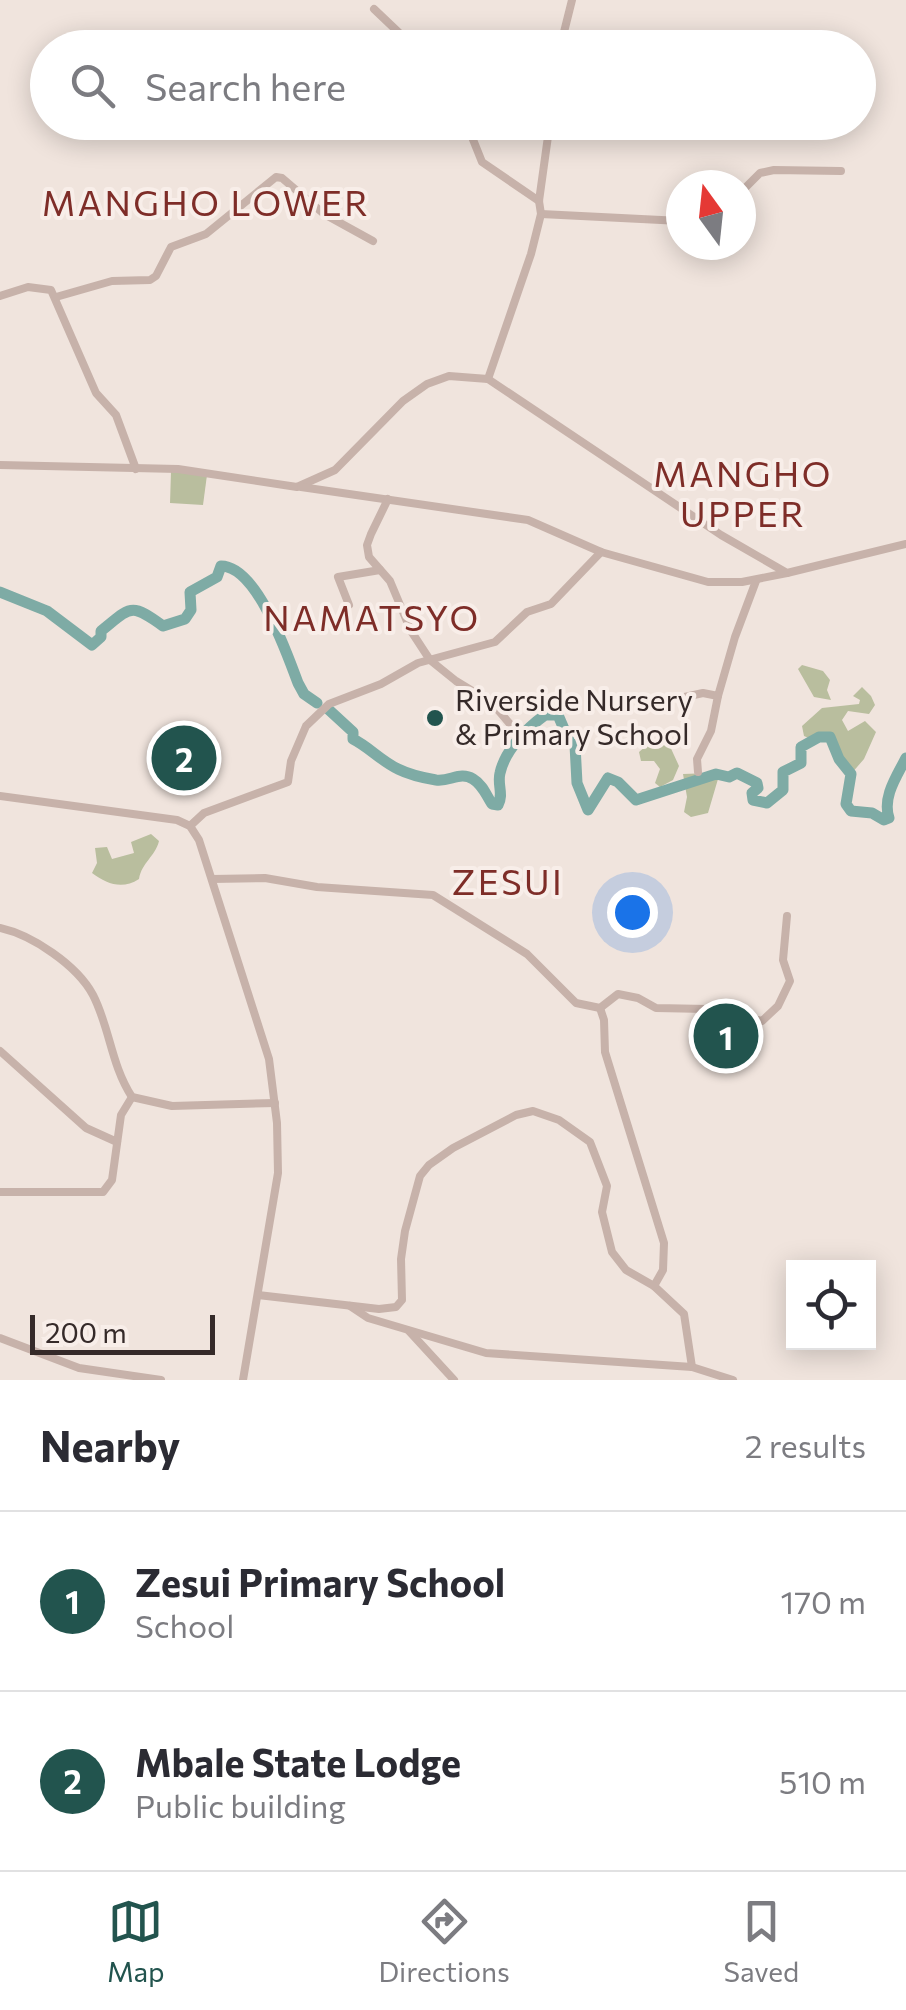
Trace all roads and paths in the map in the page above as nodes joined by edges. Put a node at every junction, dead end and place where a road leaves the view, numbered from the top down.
1 (572, 0) edge
2 (374, 9) dead end
3 (396, 30) edge
4 (564, 30) edge
5 (473, 140) edge
6 (547, 140) edge
7 (841, 170) dead end
8 (756, 177) edge
9 (539, 201) junction
10 (540, 214) junction
11 (666, 220) edge
12 (373, 241) dead end
13 (0, 296) edge
14 (56, 298) junction
15 (488, 379) junction
16 (0, 465) edge
17 (136, 469) junction
18 (297, 486) junction
19 (388, 499) junction
20 (906, 544) edge
21 (602, 552) junction
22 (380, 570) junction
23 (787, 573) junction
24 (756, 580) junction
25 (348, 606) dead end
26 (430, 660) junction
27 (718, 696) junction
28 (680, 698) dead end
29 (516, 730) dead end
30 (698, 772) dead end
31 (0, 796) edge
32 (193, 829) junction
33 (212, 879) junction
34 (788, 916) dead end
35 (0, 928) edge
36 (600, 1008) junction
37 (0, 1051) edge
38 (132, 1097) junction
39 (275, 1103) junction
40 (116, 1142) junction
41 (0, 1192) edge
42 (654, 1286) junction
43 (258, 1296) junction
44 (346, 1303) junction
45 (406, 1328) junction
46 (0, 1338) edge
47 (692, 1367) junction
48 (161, 1380) edge
49 (243, 1380) edge
50 (454, 1380) edge
51 (733, 1380) edge

1 - 4 street
2 - 3 street
5 - 9 street
6 - 9 street
7 - 8 street
9 - 10 street
10 - 11 street
10 - 15 street
12 - 14 street
13 - 14 street
14 - 17 street
15 - 18 street
15 - 23 street
16 - 17 street
17 - 18 street
18 - 19 street
19 - 21 street
19 - 22 street
20 - 23 street
21 - 24 street
21 - 26 street
22 - 25 street
22 - 26 street
23 - 24 street
24 - 27 street
26 - 29 street
26 - 32 street
27 - 28 street
27 - 30 street
31 - 32 street
32 - 33 street
33 - 36 street
33 - 39 street
34 - 36 street
35 - 38 street
36 - 42 street
37 - 40 street
38 - 39 street
38 - 40 street
39 - 43 street
40 - 41 street
42 - 44 street
42 - 47 street
43 - 44 street
43 - 49 street
44 - 45 street
45 - 47 street
45 - 50 street
46 - 48 street
47 - 51 street

